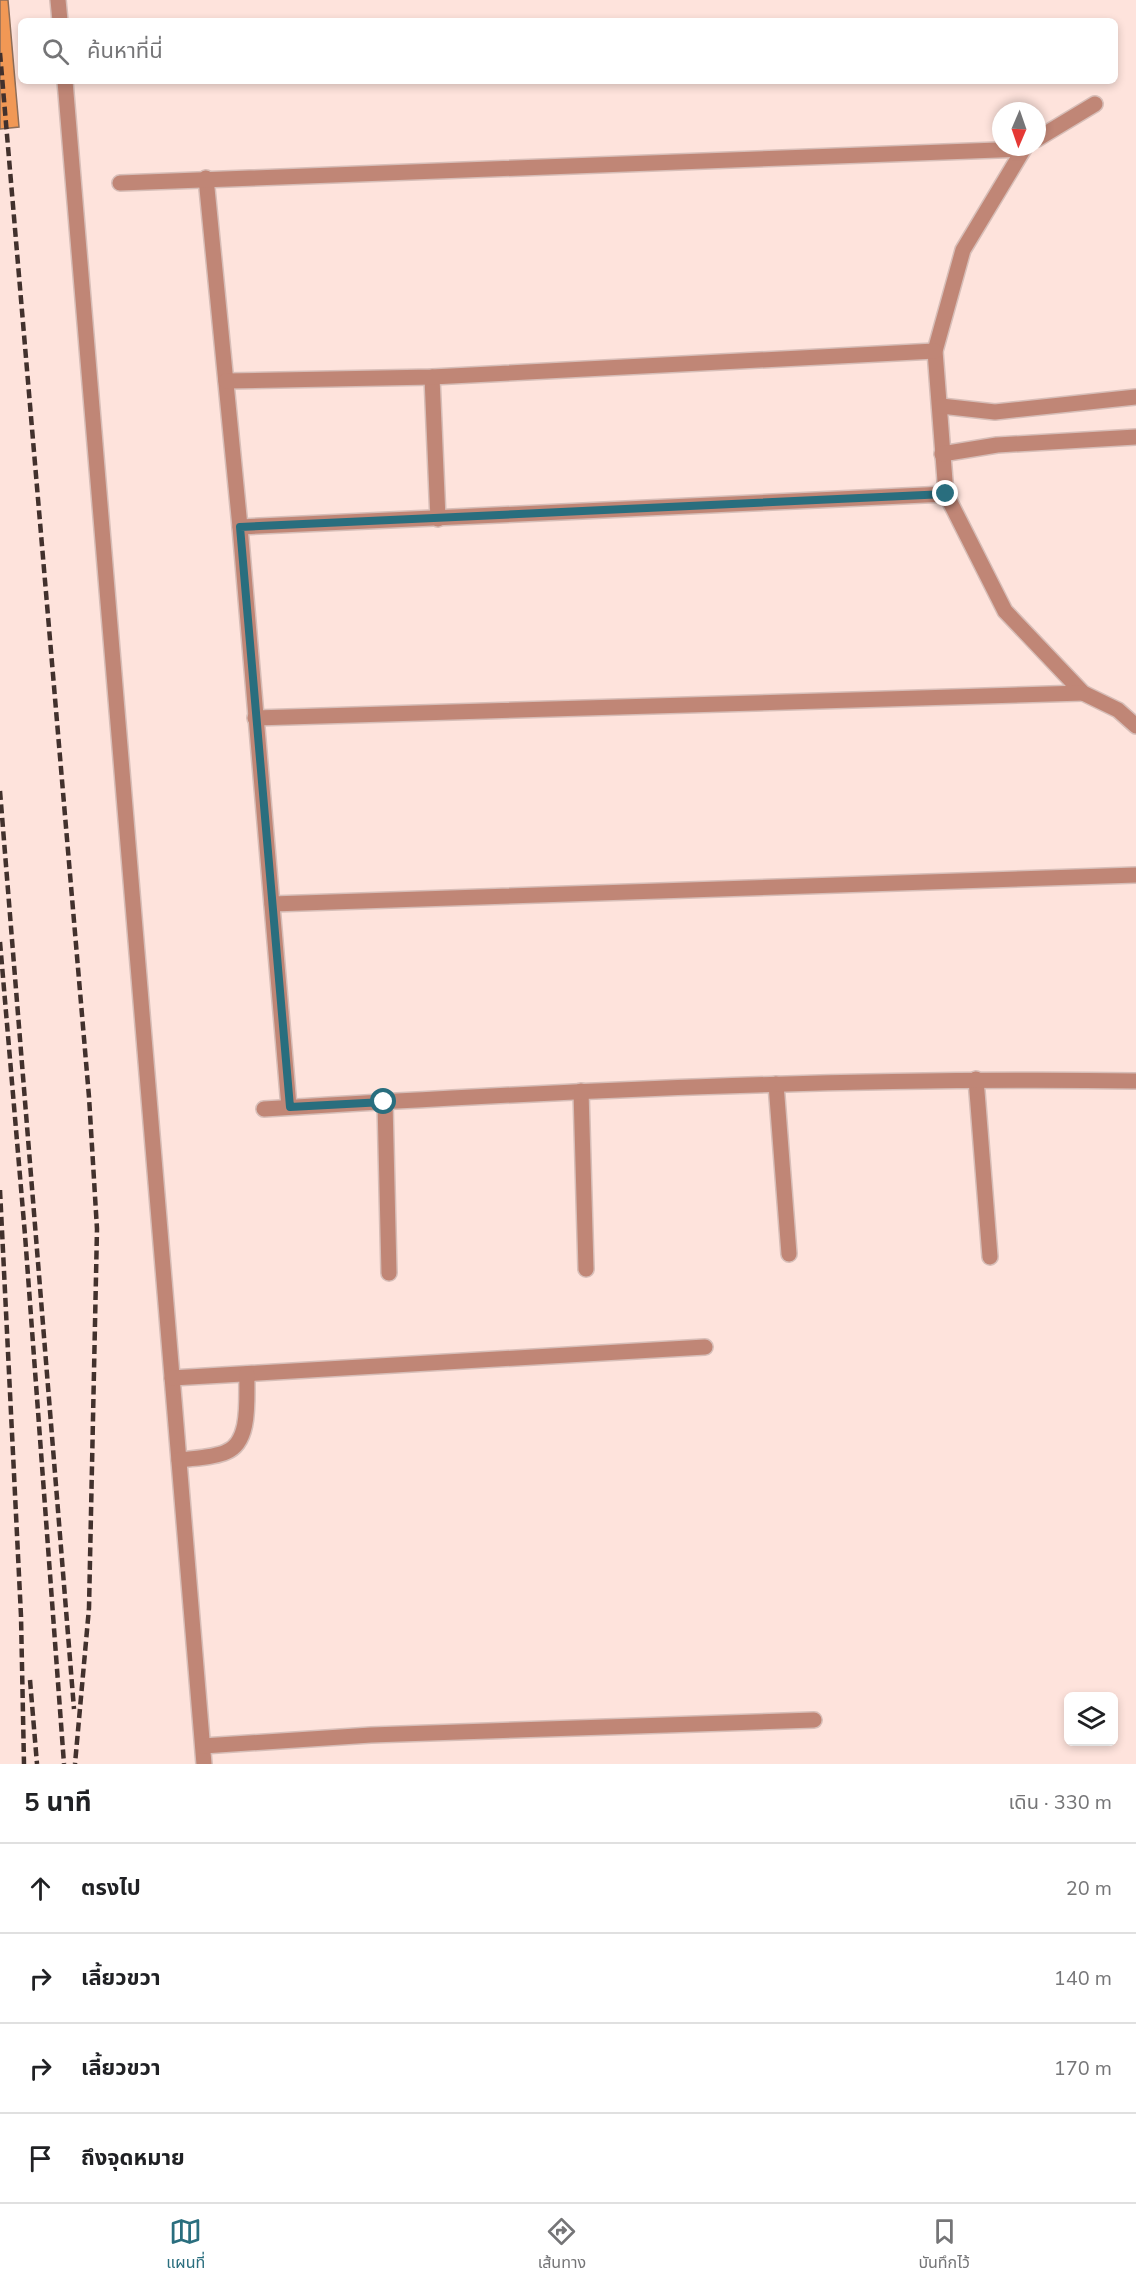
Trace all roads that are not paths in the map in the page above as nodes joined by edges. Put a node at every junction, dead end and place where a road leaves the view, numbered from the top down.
1 (58, 0) edge
2 (60, 18) edge
3 (65, 84) edge
4 (1095, 104) dead end
5 (1046, 134) edge
6 (992, 149) edge
7 (1018, 156) edge
8 (206, 178) junction
9 (120, 183) dead end
10 (935, 351) junction
11 (432, 377) junction
12 (226, 381) junction
13 (1136, 396) edge
14 (941, 406) junction
15 (1136, 437) edge
16 (942, 454) junction
17 (946, 494) junction
18 (438, 519) junction
19 (240, 527) junction
20 (1083, 693) junction
21 (255, 718) junction
22 (1136, 726) edge
23 (1136, 875) edge
24 (272, 904) junction
25 (976, 1079) junction
26 (1136, 1081) edge
27 (776, 1084) junction
28 (581, 1091) junction
29 (384, 1102) junction
30 (290, 1107) junction
31 (264, 1109) dead end
32 (789, 1254) dead end
33 (990, 1257) dead end
34 (586, 1269) dead end
35 (389, 1273) dead end
36 (705, 1347) dead end
37 (247, 1374) junction
38 (172, 1378) junction
39 (179, 1460) junction
40 (814, 1720) dead end
41 (203, 1746) junction
42 (204, 1764) edge

1 - 2 street
3 - 38 street
4 - 5 street
6 - 8 street
7 - 10 street
8 - 9 street
8 - 12 street
10 - 11 street
10 - 14 street
11 - 12 street
11 - 18 street
12 - 19 street
13 - 14 street
14 - 16 street
15 - 16 street
16 - 17 street
17 - 18 street
17 - 20 street
18 - 19 street
19 - 21 street
20 - 21 street
20 - 22 street
21 - 24 street
23 - 24 street
24 - 30 street
25 - 26 street
25 - 27 street
25 - 33 street
27 - 28 street
27 - 32 street
28 - 29 street
28 - 34 street
29 - 30 street
29 - 35 street
30 - 31 street
36 - 37 street
37 - 38 street
37 - 39 street
38 - 39 street
39 - 41 street
40 - 41 street
41 - 42 street

